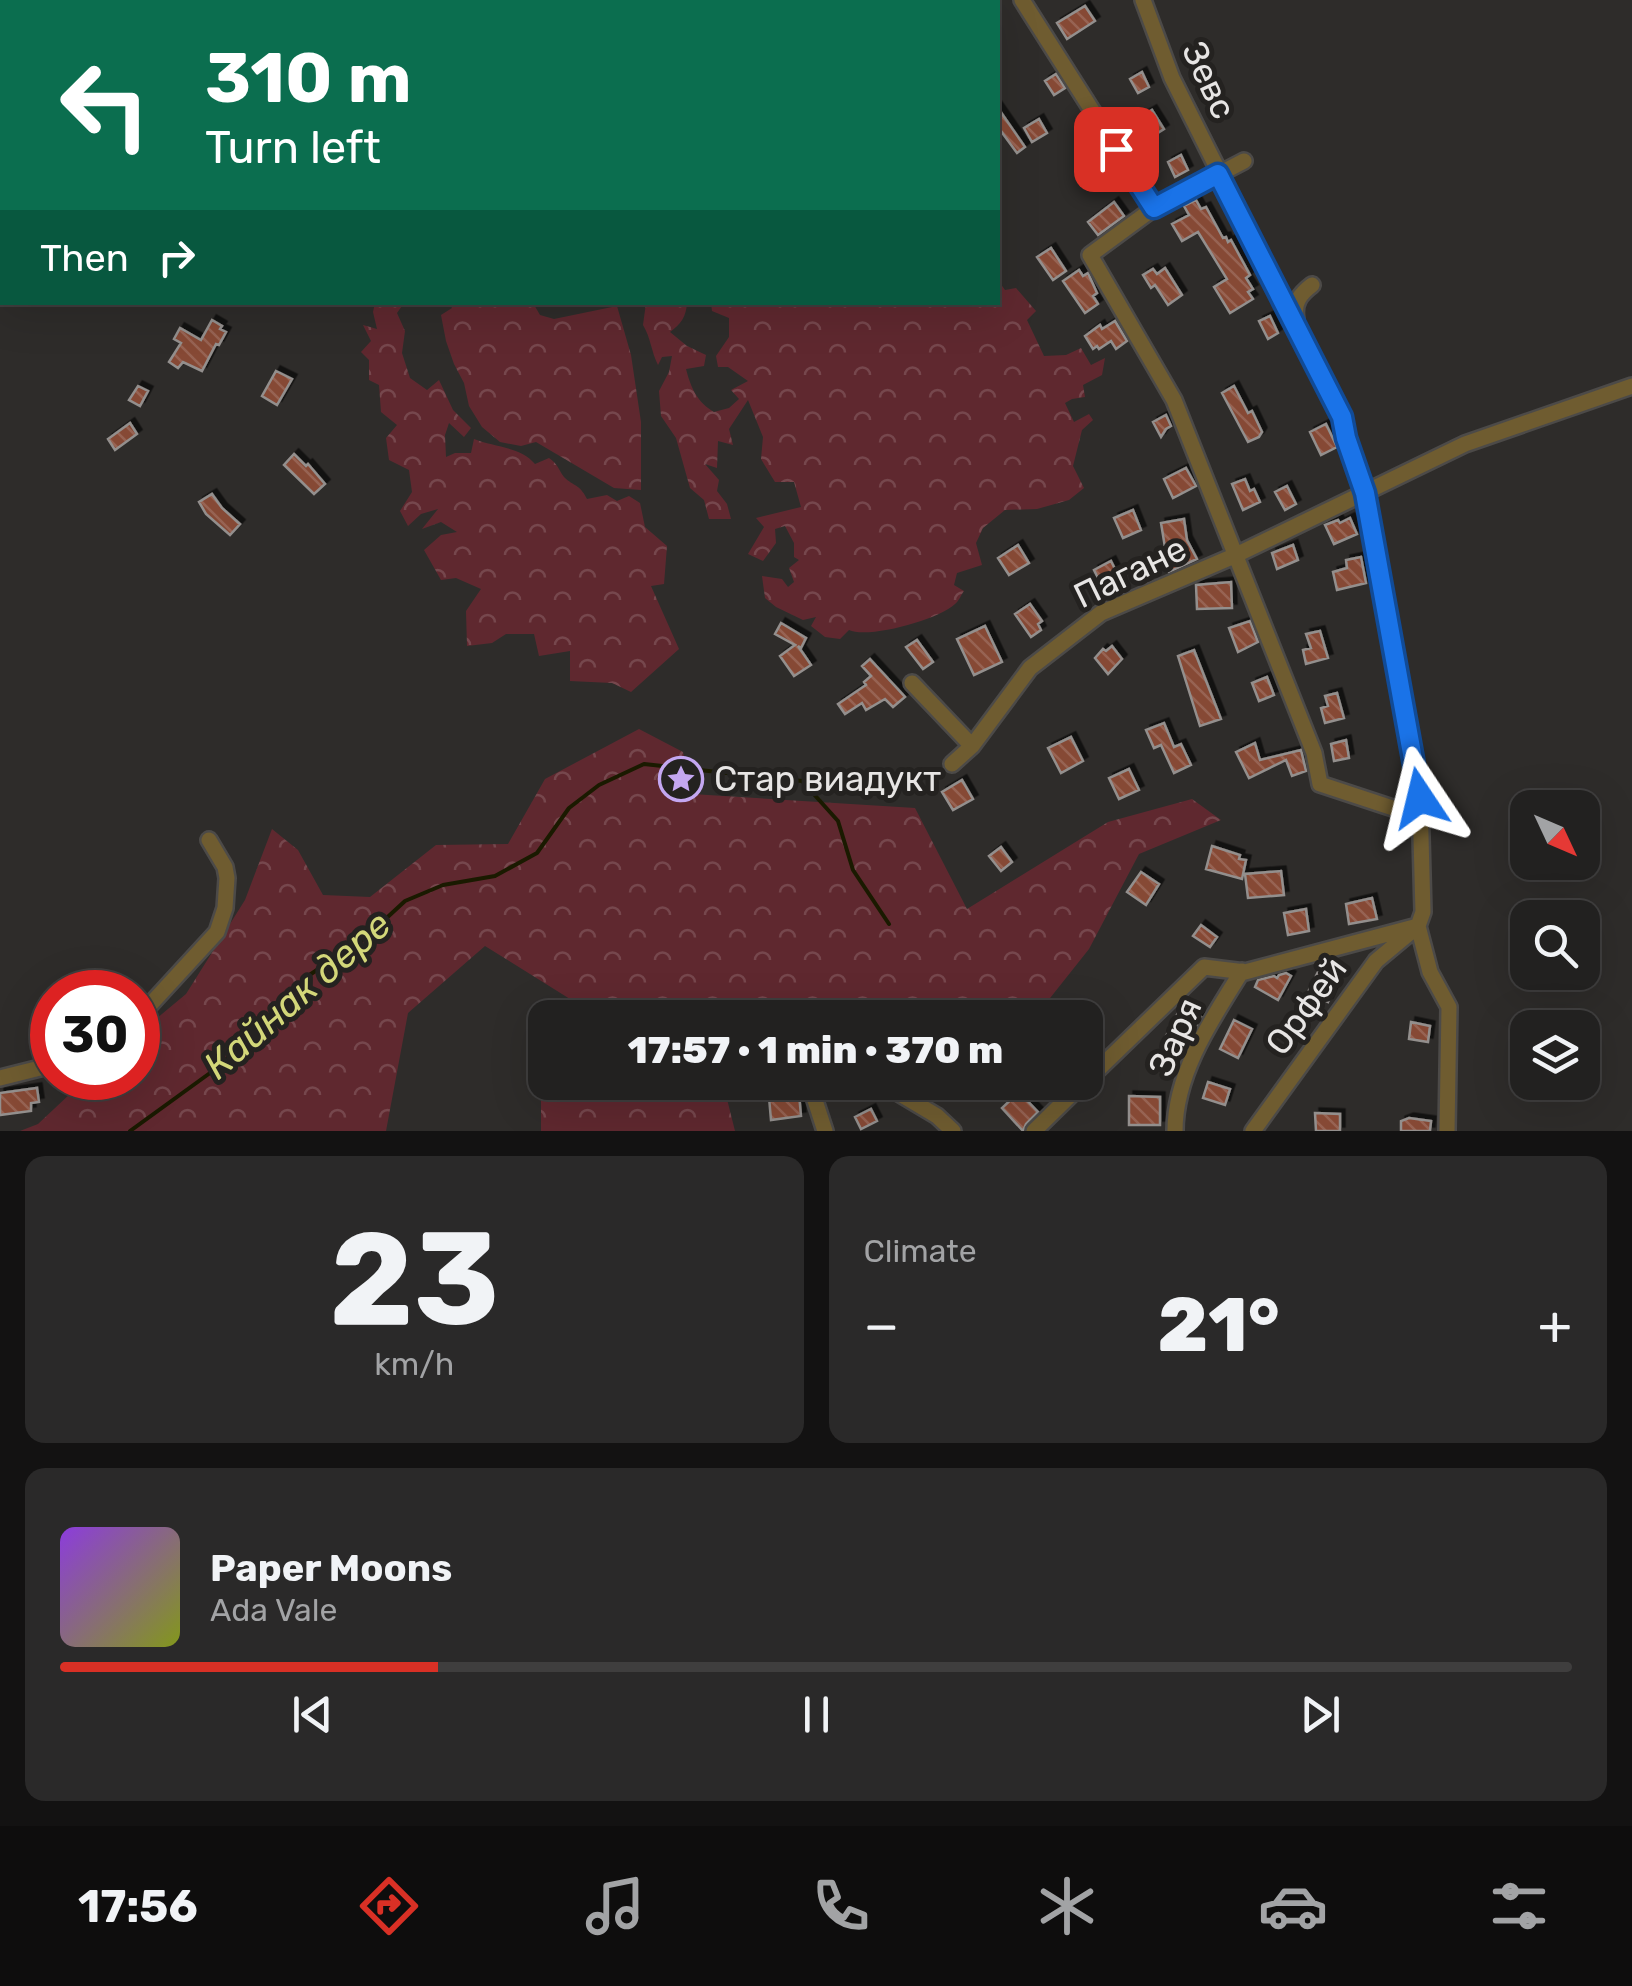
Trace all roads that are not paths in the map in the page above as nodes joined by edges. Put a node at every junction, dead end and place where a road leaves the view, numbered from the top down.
1 (1022, 0) edge
2 (1143, 0) edge
3 (1244, 161) dead end
4 (1218, 174) junction
5 (1154, 208) junction
6 (1312, 286) dead end
7 (1297, 326) junction
8 (1632, 386) edge
9 (1365, 493) junction
10 (1234, 556) junction
11 (912, 683) dead end
12 (972, 746) junction
13 (952, 764) dead end
14 (1420, 817) junction
15 (208, 840) dead end
16 (1418, 926) junction
17 (1242, 972) junction
18 (160, 994) edge
19 (1103, 1065) edge
20 (30, 1070) edge
21 (0, 1078) edge
22 (815, 1100) edge
23 (910, 1100) edge
24 (1066, 1100) edge
25 (825, 1131) edge
26 (953, 1131) edge
27 (1034, 1131) edge
28 (1175, 1131) edge
29 (1253, 1131) edge
30 (1448, 1131) edge

1 - 5 street
2 - 4 street, Зевс
3 - 4 street
4 - 5 street
4 - 7 street, Зевс
5 - 10 street
6 - 7 street
7 - 9 street, Зевс
8 - 9 street, Пагане
9 - 10 street, Пагане
9 - 14 street, Зевс
10 - 12 street, Пагане
10 - 14 street
11 - 12 street
12 - 13 street, Пагане
14 - 16 street, Зевс
15 - 18 street
16 - 17 street, Заря
16 - 29 street, Орфей
16 - 30 street
17 - 19 street, Заря
17 - 28 street, Заря
20 - 21 street
22 - 25 street
23 - 26 street
24 - 27 street, Заря

